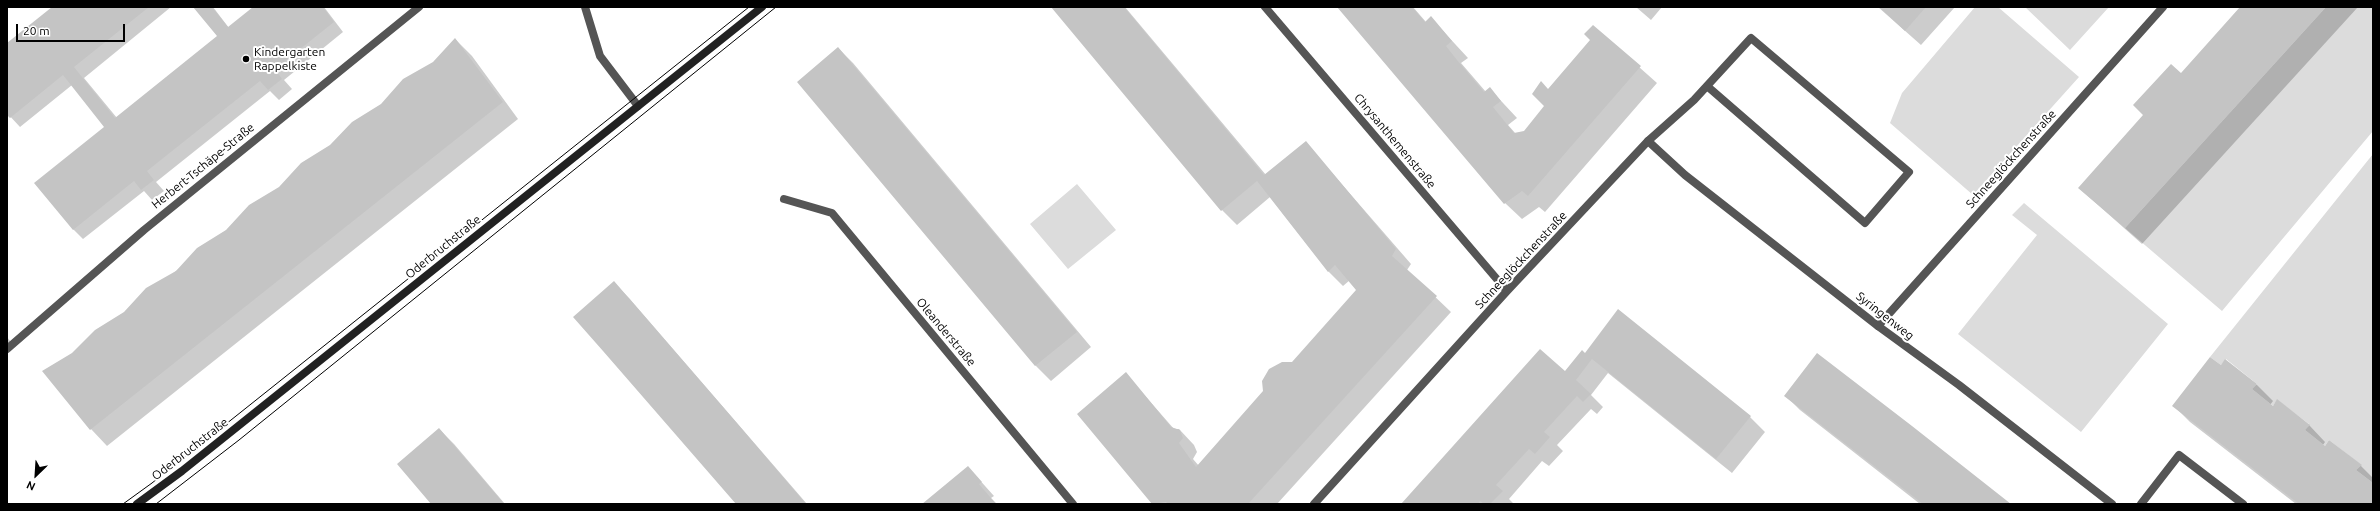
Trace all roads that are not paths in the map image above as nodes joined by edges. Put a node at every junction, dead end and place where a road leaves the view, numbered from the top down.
1 (419, 7) edge
2 (585, 7) edge
3 (762, 7) edge
4 (1265, 7) edge
5 (2163, 7) edge
6 (1707, 86) junction
7 (638, 106) junction
8 (1648, 141) junction
9 (784, 199) dead end
10 (1507, 291) junction
11 (1878, 326) junction
12 (7, 349) edge
13 (137, 504) edge
14 (1073, 504) edge
15 (1314, 504) edge
16 (2112, 504) edge
17 (2141, 504) edge
18 (2243, 504) edge

1 - 12 street, Herbert-Tschäpe-Straße
2 - 7 street
3 - 7 street, Oderbruchstraße
4 - 10 street, Chrysanthemenstraße
5 - 11 street, Schneeglöckchenstraße
6 - 6 street, Schneeglöckchenstraße
6 - 8 street, Schneeglöckchenstraße
7 - 13 street, Oderbruchstraße
8 - 10 street, Schneeglöckchenstraße
8 - 11 street, Syringenweg
9 - 14 street, Oleanderstraße
10 - 15 street, Schneeglöckchenstraße
11 - 16 street, Syringenweg
17 - 18 street

